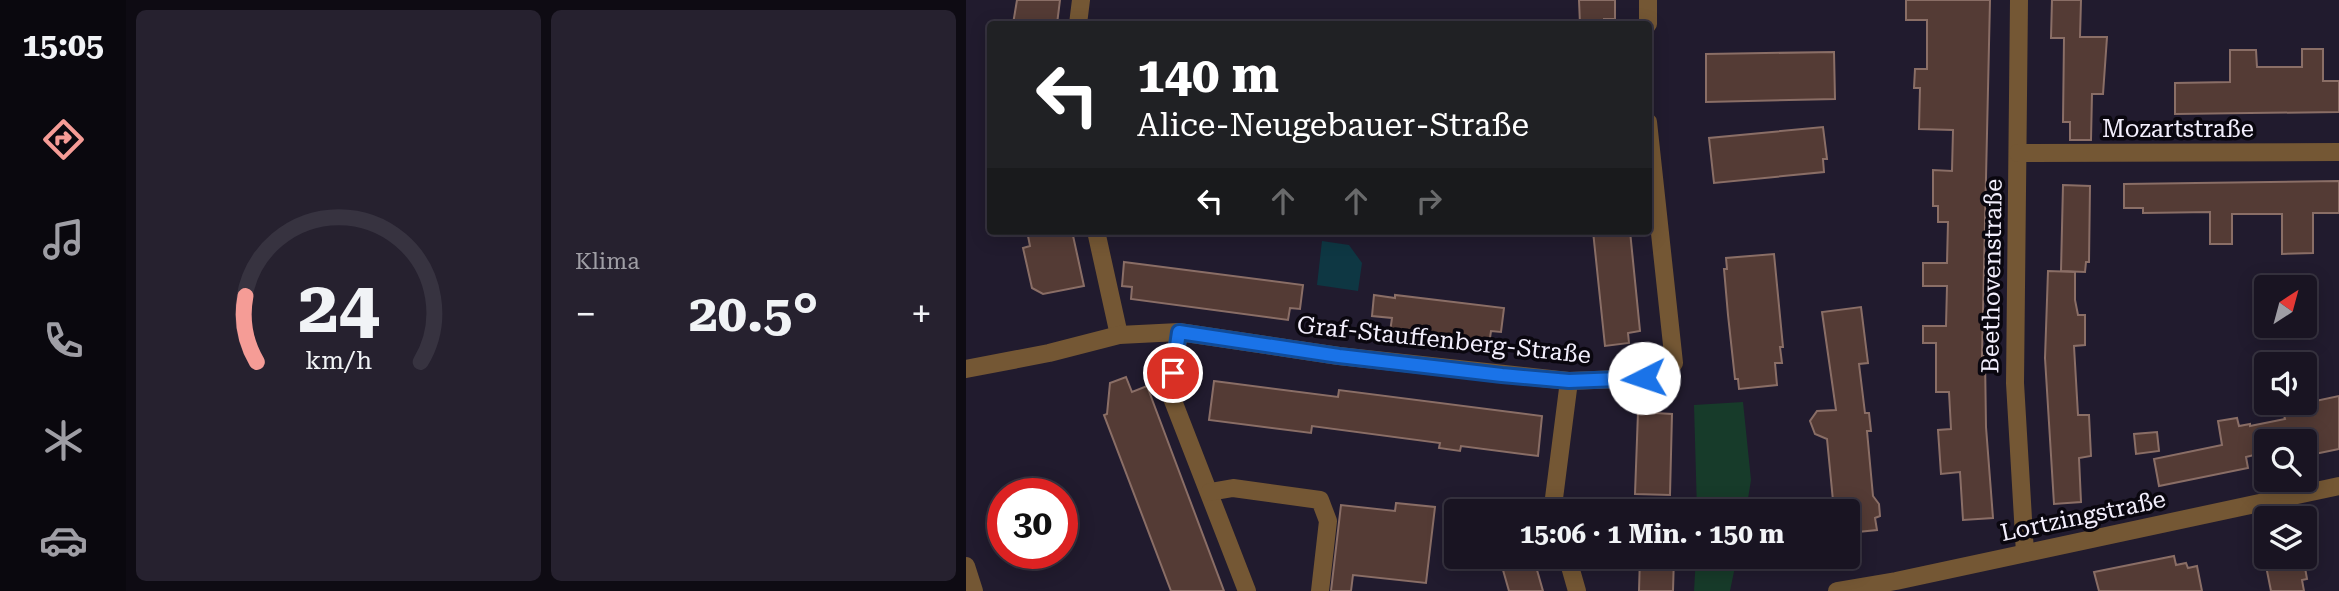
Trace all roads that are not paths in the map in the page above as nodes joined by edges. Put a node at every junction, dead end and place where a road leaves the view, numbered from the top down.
1 (1081, 0) edge
2 (1648, 0) edge
3 (2019, 0) edge
4 (1078, 21) edge
5 (1648, 21) edge
6 (2339, 152) edge
7 (2018, 153) junction
8 (1652, 167) edge
9 (1097, 235) edge
10 (1179, 332) junction
11 (1119, 335) junction
12 (966, 369) edge
13 (1569, 381) junction
14 (2339, 486) edge
15 (1210, 492) junction
16 (1554, 499) edge
17 (2025, 553) junction
18 (966, 566) edge
19 (1571, 569) edge
20 (974, 591) edge
21 (1247, 591) edge
22 (1320, 591) edge
23 (1577, 591) edge
24 (1837, 591) edge

1 - 4 street
2 - 5 street
3 - 7 street, Beethovenstraße
6 - 7 street, Mozartstraße
7 - 17 street, Beethovenstraße
8 - 13 street, Graf-Stauffenberg-Straße
9 - 11 street
10 - 11 street, Graf-Stauffenberg-Straße
10 - 13 street, Graf-Stauffenberg-Straße
10 - 15 street
11 - 12 street, Graf-Stauffenberg-Straße
13 - 16 street
14 - 17 street, Lortzingstraße
15 - 21 street
15 - 22 street
17 - 24 street, Lortzingstraße
18 - 20 street
19 - 23 street

